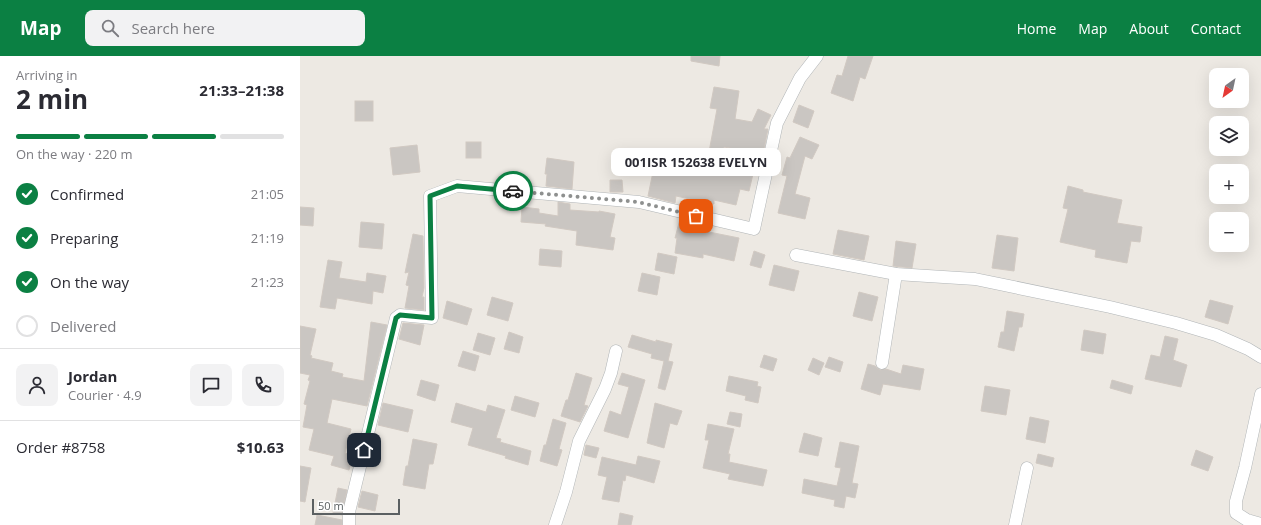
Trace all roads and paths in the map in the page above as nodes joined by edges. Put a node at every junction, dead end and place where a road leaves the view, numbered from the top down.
1 (817, 56) edge
2 (796, 254) dead end
3 (896, 274) junction
4 (616, 350) dead end
5 (1261, 357) edge
6 (882, 363) dead end
7 (1261, 394) edge
8 (1027, 468) dead end
9 (1261, 524) edge
10 (349, 525) edge
11 (555, 525) edge
12 (1014, 525) edge

1 - 10 street
2 - 3 street
3 - 5 street
3 - 6 street
4 - 11 street
7 - 9 street
8 - 12 street

